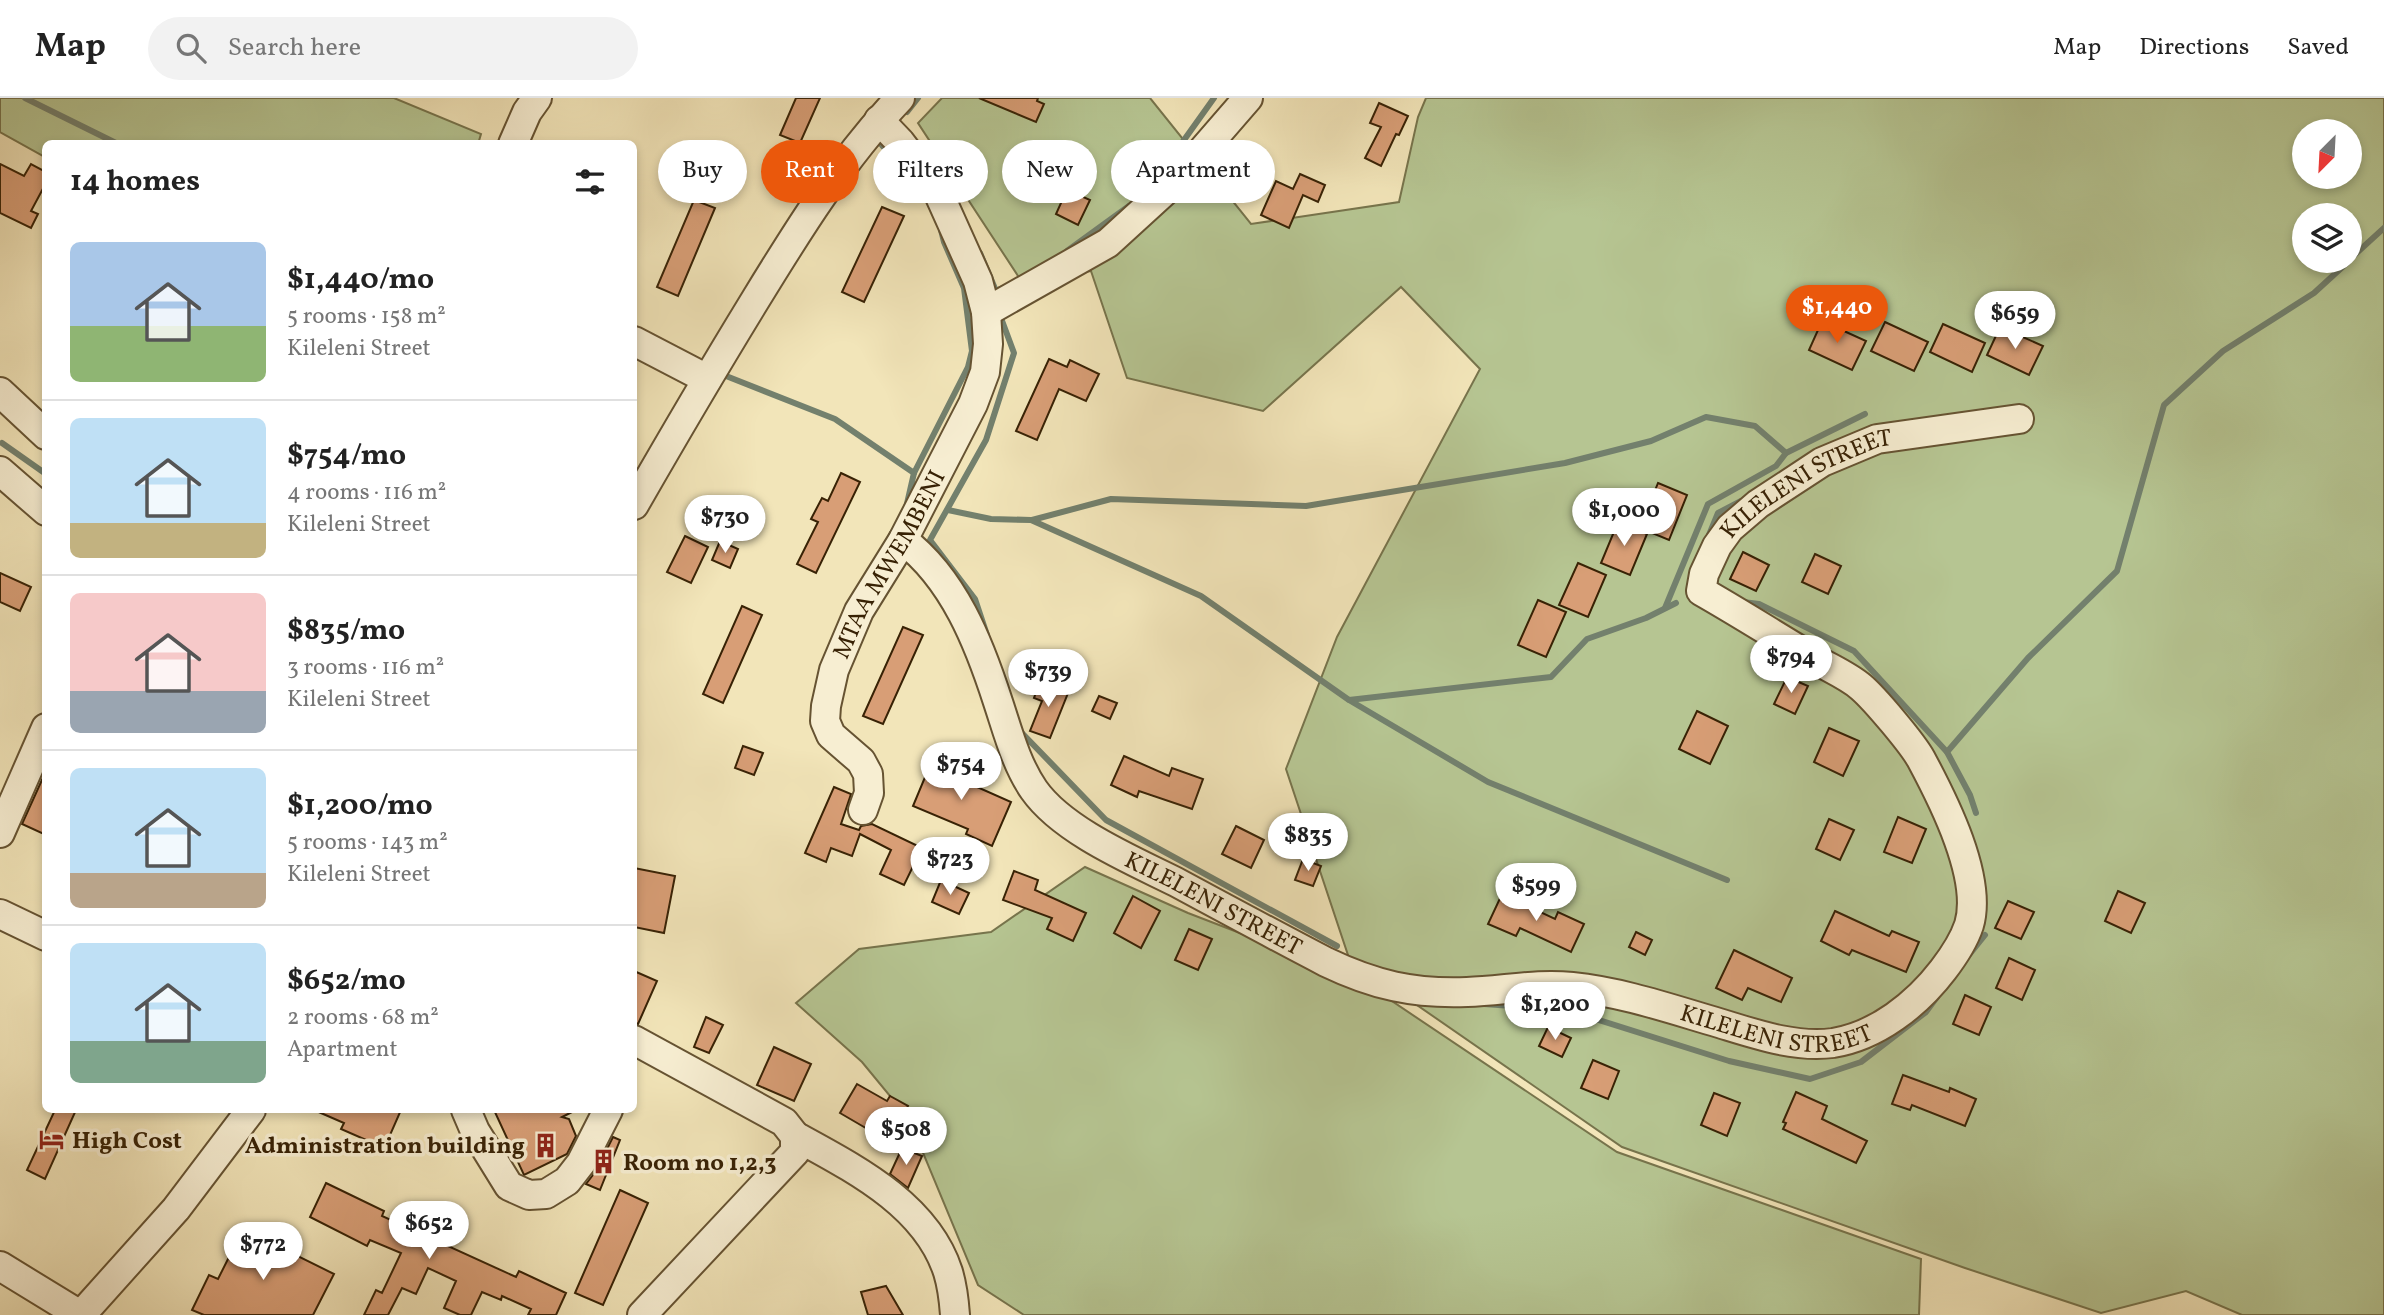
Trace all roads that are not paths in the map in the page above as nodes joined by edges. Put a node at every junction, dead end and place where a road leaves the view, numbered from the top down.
1 (537, 98) edge
2 (900, 98) edge
3 (1248, 98) edge
4 (879, 120) junction
5 (515, 140) edge
6 (986, 312) junction
7 (637, 343) edge
8 (707, 379) junction
9 (4, 404) edge
10 (2019, 419) dead end
11 (42, 433) edge
12 (0, 471) edge
13 (637, 500) edge
14 (42, 508) edge
15 (903, 540) junction
16 (42, 737) edge
17 (863, 810) dead end
18 (0, 833) edge
19 (0, 914) edge
20 (42, 934) edge
21 (637, 1048) edge
22 (249, 1113) edge
23 (467, 1113) edge
24 (606, 1113) edge
25 (795, 1136) junction
26 (0, 1266) edge
27 (81, 1315) edge
28 (642, 1315) edge
29 (955, 1315) edge

1 - 5 street
2 - 4 street
3 - 6 street
4 - 6 street, MTAA MWEMBENI
4 - 8 street
6 - 15 street, MTAA MWEMBENI
7 - 8 street
8 - 13 street
9 - 11 street
10 - 15 street, KILELENI STREET
12 - 14 street
15 - 17 street, MTAA MWEMBENI
16 - 18 street
19 - 20 street
21 - 25 street
22 - 27 street
23 - 24 street
25 - 28 street
25 - 29 street
26 - 27 street

